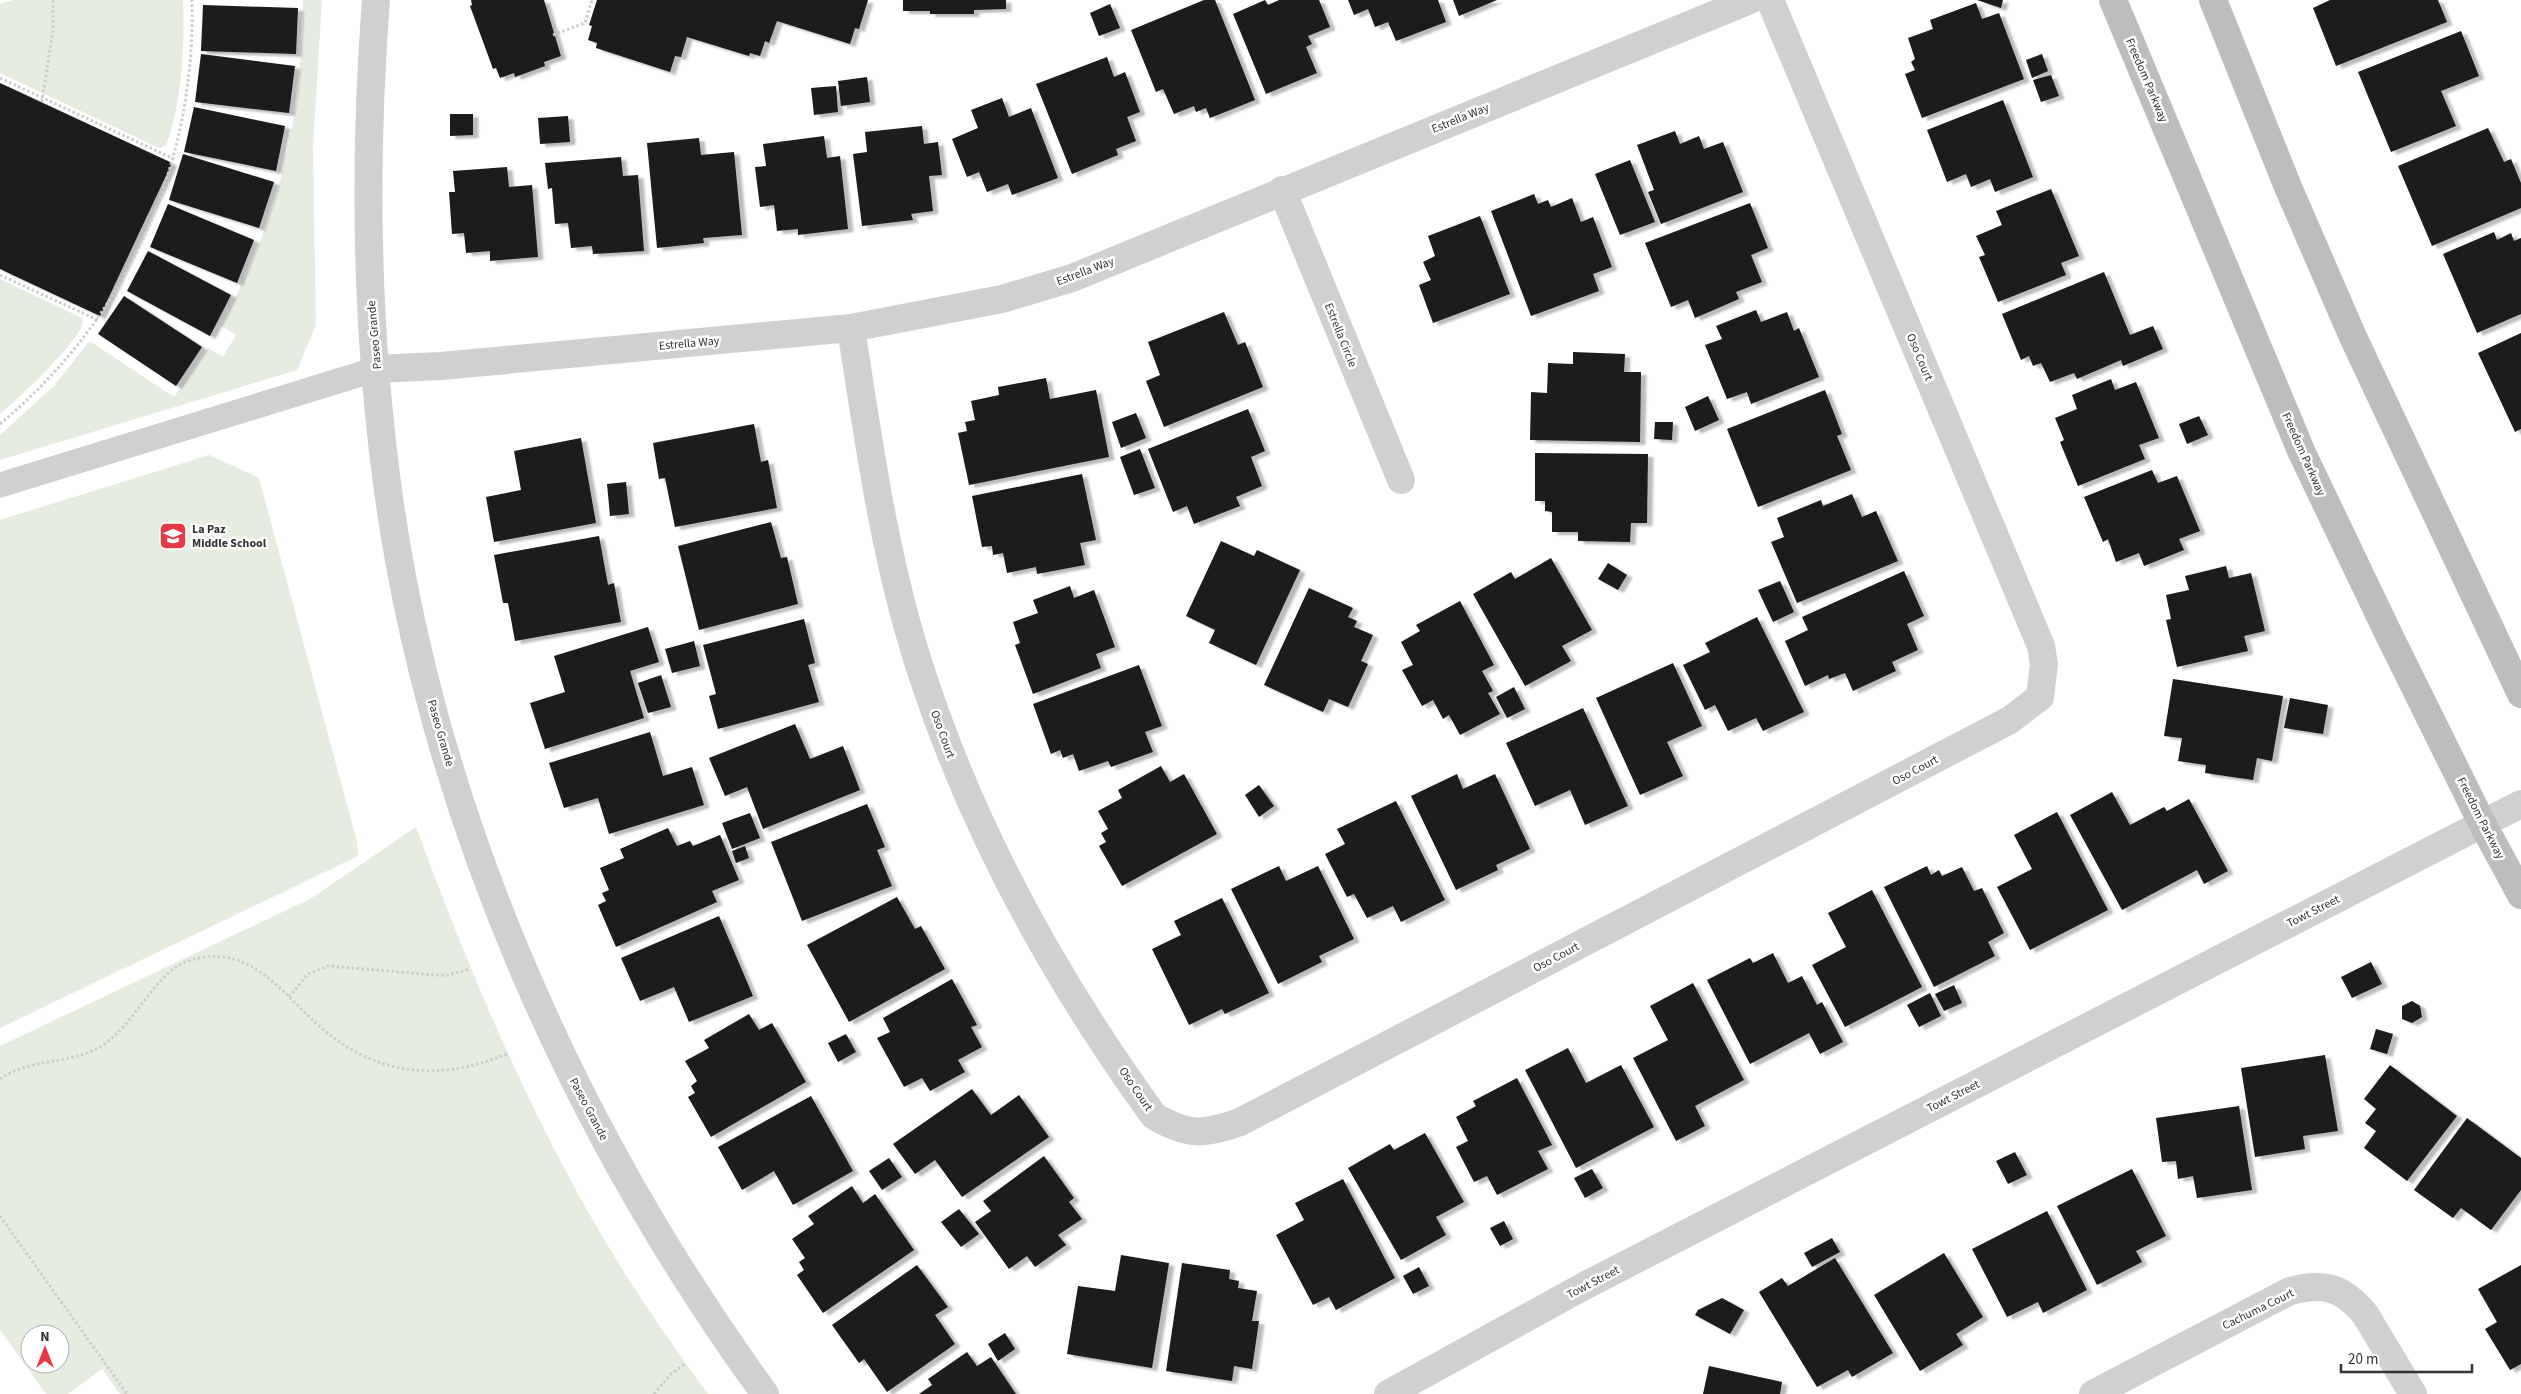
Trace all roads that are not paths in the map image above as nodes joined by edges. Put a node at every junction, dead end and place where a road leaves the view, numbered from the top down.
1 (376, 0) edge
2 (1750, 0) edge
3 (1770, 0) edge
4 (2113, 0) edge
5 (2214, 0) edge
6 (1282, 190) junction
7 (850, 328) junction
8 (377, 369) junction
9 (1400, 480) dead end
10 (0, 485) edge
11 (2521, 694) edge
12 (2521, 804) edge
13 (2482, 823) junction
14 (2521, 895) edge
15 (765, 1394) edge
16 (1388, 1394) edge
17 (2093, 1394) edge
18 (2413, 1394) edge

1 - 8 street, Paseo Grande
2 - 6 street, Estrella Way
3 - 7 street, Oso Court
4 - 13 main road, Freedom Parkway
5 - 11 main road
6 - 7 street, Estrella Way
6 - 9 street, Estrella Circle
7 - 8 street, Estrella Way
8 - 10 lane
8 - 15 street, Paseo Grande
12 - 13 street, Towt Street
13 - 14 main road, Freedom Parkway
13 - 16 street, Towt Street
17 - 18 street, Cachuma Court

